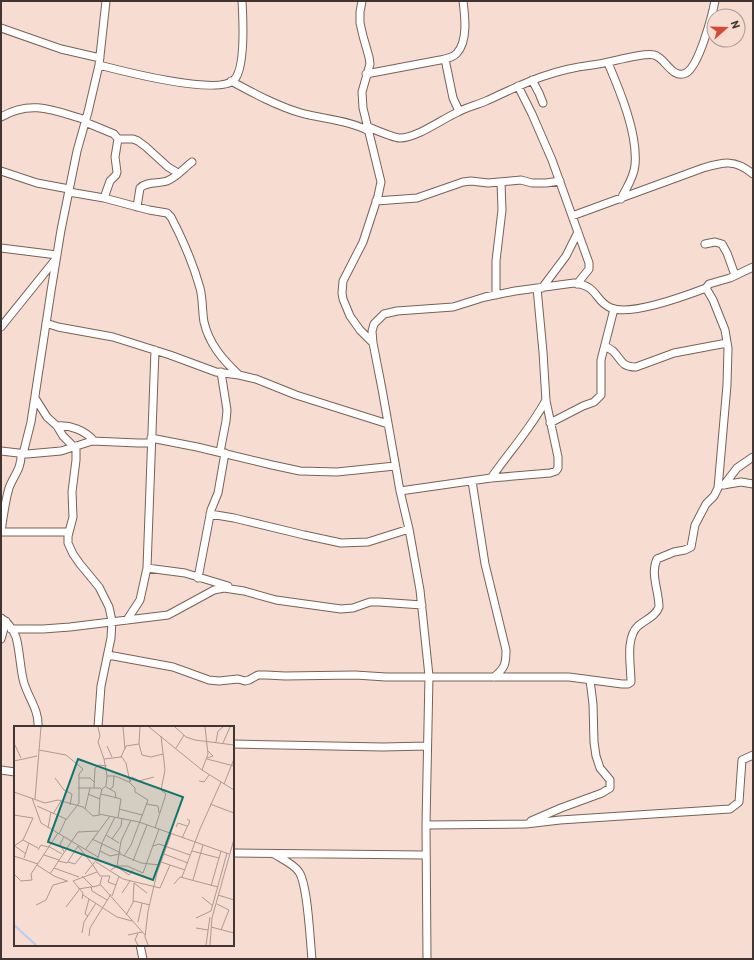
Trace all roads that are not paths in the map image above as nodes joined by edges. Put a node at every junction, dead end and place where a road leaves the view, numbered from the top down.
1 (106, 1) edge
2 (242, 1) edge
3 (362, 1) edge
4 (463, 1) edge
5 (715, 1) edge
6 (1, 28) edge
7 (445, 59) junction
8 (99, 62) junction
9 (608, 63) junction
10 (366, 74) junction
11 (532, 80) junction
12 (231, 81) junction
13 (518, 86) junction
14 (543, 103) dead end
15 (459, 111) junction
16 (1, 117) edge
17 (86, 121) junction
18 (367, 128) junction
19 (118, 139) junction
20 (192, 162) dead end
21 (1, 171) edge
22 (178, 174) junction
23 (753, 174) edge
24 (560, 181) junction
25 (501, 182) junction
26 (69, 191) junction
27 (104, 198) junction
28 (621, 199) junction
29 (376, 201) junction
30 (137, 207) junction
31 (572, 216) junction
32 (578, 232) junction
33 (705, 244) dead end
34 (1, 248) edge
35 (57, 257) junction
36 (753, 267) edge
37 (735, 275) junction
38 (577, 284) junction
39 (539, 288) junction
40 (706, 288) junction
41 (496, 295) junction
42 (614, 309) junction
43 (4, 317) edge
44 (46, 324) junction
45 (1, 327) edge
46 (373, 343) junction
47 (727, 343) junction
48 (605, 346) junction
49 (155, 350) junction
50 (221, 372) junction
51 (239, 375) junction
52 (35, 398) junction
53 (546, 400) junction
54 (550, 422) junction
55 (388, 424) junction
56 (57, 426) junction
57 (151, 440) junction
58 (94, 441) junction
59 (75, 447) junction
60 (1, 451) edge
61 (22, 453) junction
62 (223, 453) junction
63 (753, 457) edge
64 (395, 466) junction
65 (491, 478) junction
66 (472, 481) junction
67 (753, 484) edge
68 (721, 485) junction
69 (400, 491) junction
70 (210, 514) junction
71 (409, 529) junction
72 (1, 532) edge
73 (69, 532) junction
74 (147, 568) junction
75 (198, 578) junction
76 (244, 591) junction
77 (422, 605) junction
78 (3, 619) edge
79 (127, 620) junction
80 (112, 621) junction
81 (11, 629) junction
82 (1, 639) edge
83 (108, 654) junction
84 (429, 676) junction
85 (494, 677) junction
86 (590, 680) junction
87 (38, 726) edge
88 (98, 726) edge
89 (234, 744) edge
90 (427, 746) junction
91 (753, 755) edge
92 (1, 770) edge
93 (14, 772) edge
94 (426, 824) junction
95 (526, 824) junction
96 (234, 853) edge
97 (272, 853) junction
98 (426, 855) junction
99 (140, 946) edge
100 (143, 959) edge
101 (312, 959) edge
102 (427, 959) edge

1 - 8 street
2 - 12 street
3 - 10 street
4 - 7 street
5 - 9 street
6 - 8 street
7 - 10 street
7 - 15 street
8 - 12 street
8 - 17 street
9 - 11 street
9 - 28 street
10 - 18 street
11 - 13 street
11 - 14 street
12 - 18 street
13 - 15 street
13 - 24 street
15 - 18 street
16 - 17 street
17 - 19 street
17 - 26 street
18 - 29 street
19 - 22 street
19 - 27 street
20 - 22 street
21 - 26 street
22 - 30 street
23 - 28 street
24 - 25 street
24 - 31 street
25 - 29 street
25 - 41 street
26 - 27 street
26 - 35 street
27 - 30 street
28 - 31 street
29 - 46 street
30 - 51 street
31 - 32 street
32 - 38 street
32 - 39 street
33 - 37 street
34 - 35 street
35 - 43 street
35 - 44 street
36 - 37 street
37 - 40 street
38 - 39 street
38 - 42 street
39 - 41 street
39 - 53 street
40 - 42 street
40 - 47 street
41 - 46 street
42 - 48 street
43 - 45 street
44 - 49 street
44 - 52 street
46 - 55 street
47 - 48 street
47 - 68 street
48 - 54 street
49 - 50 street
49 - 57 street
50 - 51 street
50 - 62 street
51 - 55 street
52 - 56 street
52 - 61 street
53 - 54 street
53 - 65 street
54 - 65 street
55 - 64 street
56 - 58 street
56 - 59 street
57 - 58 street
57 - 62 street
57 - 74 street
58 - 59 street
59 - 61 street
59 - 73 street
60 - 61 street
61 - 72 street
62 - 64 street
62 - 70 street
63 - 68 street
64 - 69 street
65 - 66 street
66 - 69 street
66 - 85 street
67 - 68 street
68 - 86 street
69 - 71 street
70 - 71 street
70 - 75 street
71 - 77 street
72 - 73 street
73 - 80 street
74 - 75 street
74 - 79 street
75 - 76 street
76 - 77 street
76 - 79 street
77 - 84 street
78 - 81 street
78 - 82 street
79 - 80 street
80 - 81 street
80 - 83 street
81 - 87 street
83 - 84 street
83 - 88 street
84 - 85 street
84 - 90 street
85 - 86 street
86 - 95 street
89 - 90 street
90 - 94 street
91 - 95 street
92 - 93 street
94 - 95 street
94 - 98 street
96 - 97 street
97 - 98 street
97 - 101 street
98 - 102 street
99 - 100 street

